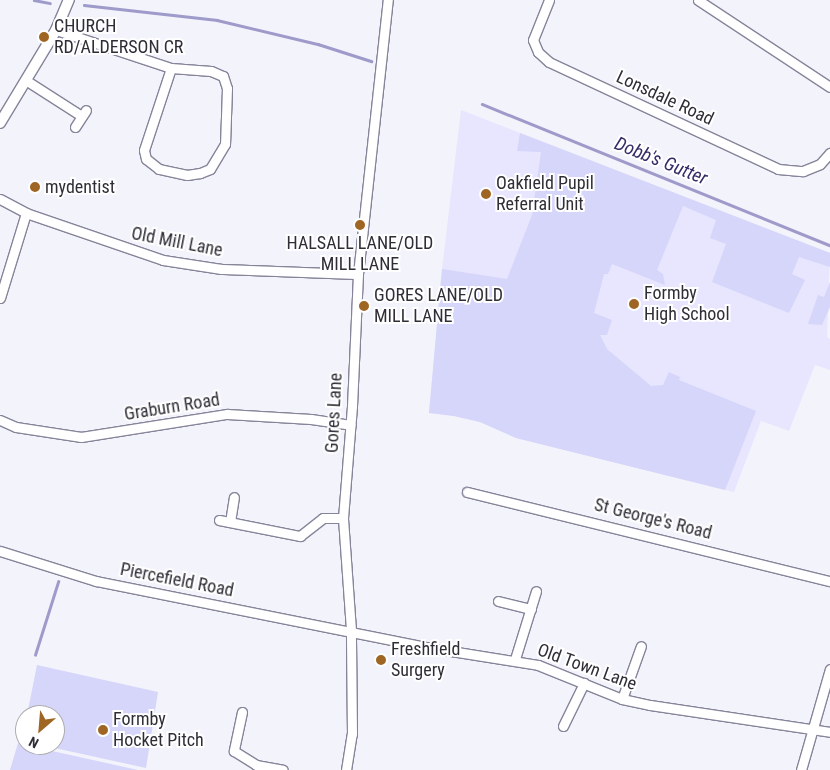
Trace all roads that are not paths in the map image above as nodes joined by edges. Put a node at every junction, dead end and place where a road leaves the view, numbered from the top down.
1 (69, 0) edge
2 (388, 0) edge
3 (549, 0) edge
4 (698, 0) edge
5 (56, 30) junction
6 (171, 68) junction
7 (27, 81) junction
8 (830, 87) edge
9 (0, 123) edge
10 (75, 127) dead end
11 (830, 153) edge
12 (0, 199) edge
13 (26, 213) junction
14 (358, 274) junction
15 (0, 298) edge
16 (0, 420) edge
17 (351, 424) junction
18 (467, 492) dead end
19 (234, 497) dead end
20 (343, 518) junction
21 (219, 520) dead end
22 (230, 522) junction
23 (0, 551) edge
24 (830, 581) edge
25 (536, 591) dead end
26 (498, 601) dead end
27 (530, 609) junction
28 (351, 630) junction
29 (641, 646) dead end
30 (515, 660) junction
31 (830, 669) edge
32 (584, 684) junction
33 (622, 699) junction
34 (242, 712) dead end
35 (563, 726) dead end
36 (813, 728) junction
37 (830, 732) edge
38 (255, 767) edge
39 (283, 770) edge
40 (346, 770) edge
41 (801, 770) edge

1 - 5 main road
2 - 14 street, Gores Lane
3 - 11 street, Lonsdale Road
4 - 8 street
5 - 6 street
5 - 7 main road
6 - 6 street
7 - 9 main road
7 - 10 street
12 - 13 street, Old Mill Lane
13 - 14 street, Old Mill Lane
13 - 15 street
14 - 17 street, Gores Lane
16 - 17 street, Graburn Road
17 - 20 street, Gores Lane
18 - 24 street, St George's Road
19 - 22 street
20 - 22 street
20 - 28 street, Gores Lane
21 - 22 street
23 - 28 street, Piercefield Road
25 - 27 street
26 - 27 street
27 - 30 street
28 - 30 street, Old Town Lane
28 - 40 street, Gores Lane
29 - 33 street
30 - 32 street, Old Town Lane
31 - 36 street
32 - 33 street, Old Town Lane
32 - 35 street
33 - 36 street, Old Town Lane
34 - 38 street
36 - 37 street, Old Town Lane
36 - 41 street
38 - 39 street

